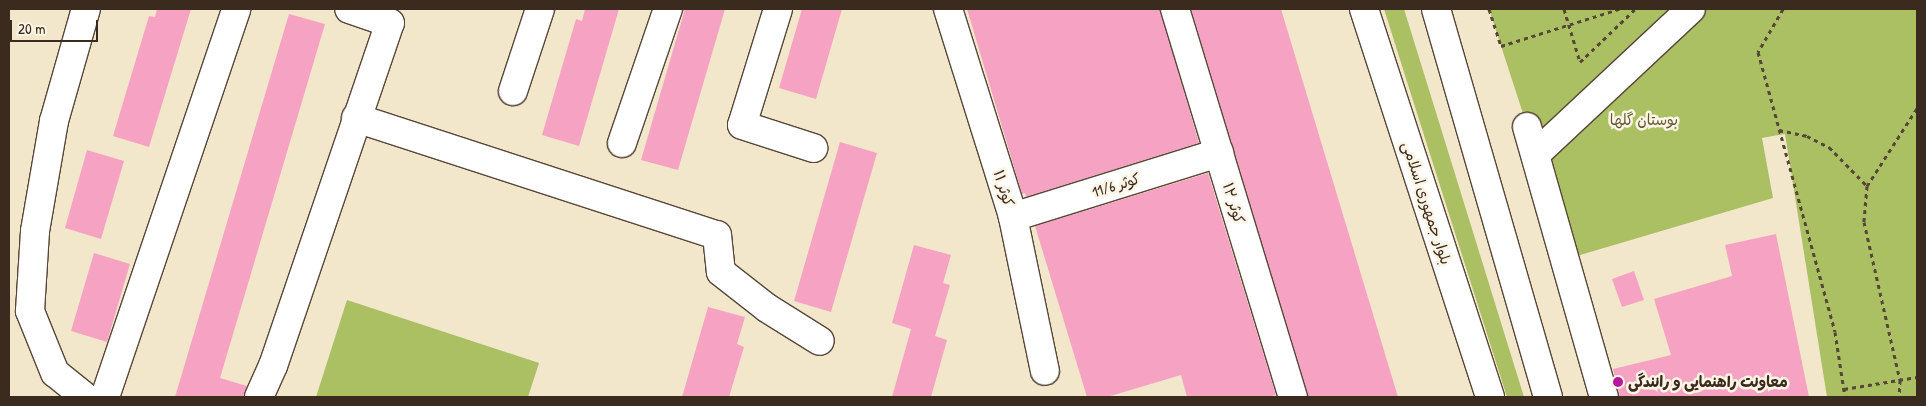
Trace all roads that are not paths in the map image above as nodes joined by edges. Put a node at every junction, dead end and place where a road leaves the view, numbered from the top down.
1 (86, 9) edge
2 (236, 9) edge
3 (350, 9) edge
4 (540, 9) edge
5 (668, 9) edge
6 (778, 9) edge
7 (948, 9) edge
8 (1176, 9) edge
9 (1364, 9) edge
10 (1436, 9) edge
11 (1691, 9) edge
12 (513, 91) dead end
13 (356, 118) junction
14 (1527, 127) dead end
15 (622, 143) dead end
16 (813, 148) dead end
17 (1219, 153) junction
18 (1536, 154) junction
19 (1013, 217) junction
20 (820, 341) dead end
21 (1044, 371) dead end
22 (85, 397) edge
23 (105, 397) edge
24 (259, 397) edge
25 (1293, 397) edge
26 (1490, 397) edge
27 (1548, 397) edge
28 (1604, 397) edge

1 - 22 street
2 - 23 street
3 - 13 street
4 - 12 street
5 - 15 street
6 - 16 street
7 - 19 street, کوثر ۱۱
8 - 17 street, کوثر ۱۲
9 - 26 street, بلوار جمهوری اسلامی
10 - 27 street
11 - 18 street
13 - 20 street
13 - 24 street
14 - 18 street
17 - 19 street, کوثر 11/6
17 - 25 street, کوثر ۱۲
18 - 28 street
19 - 21 street, کوثر ۱۱

